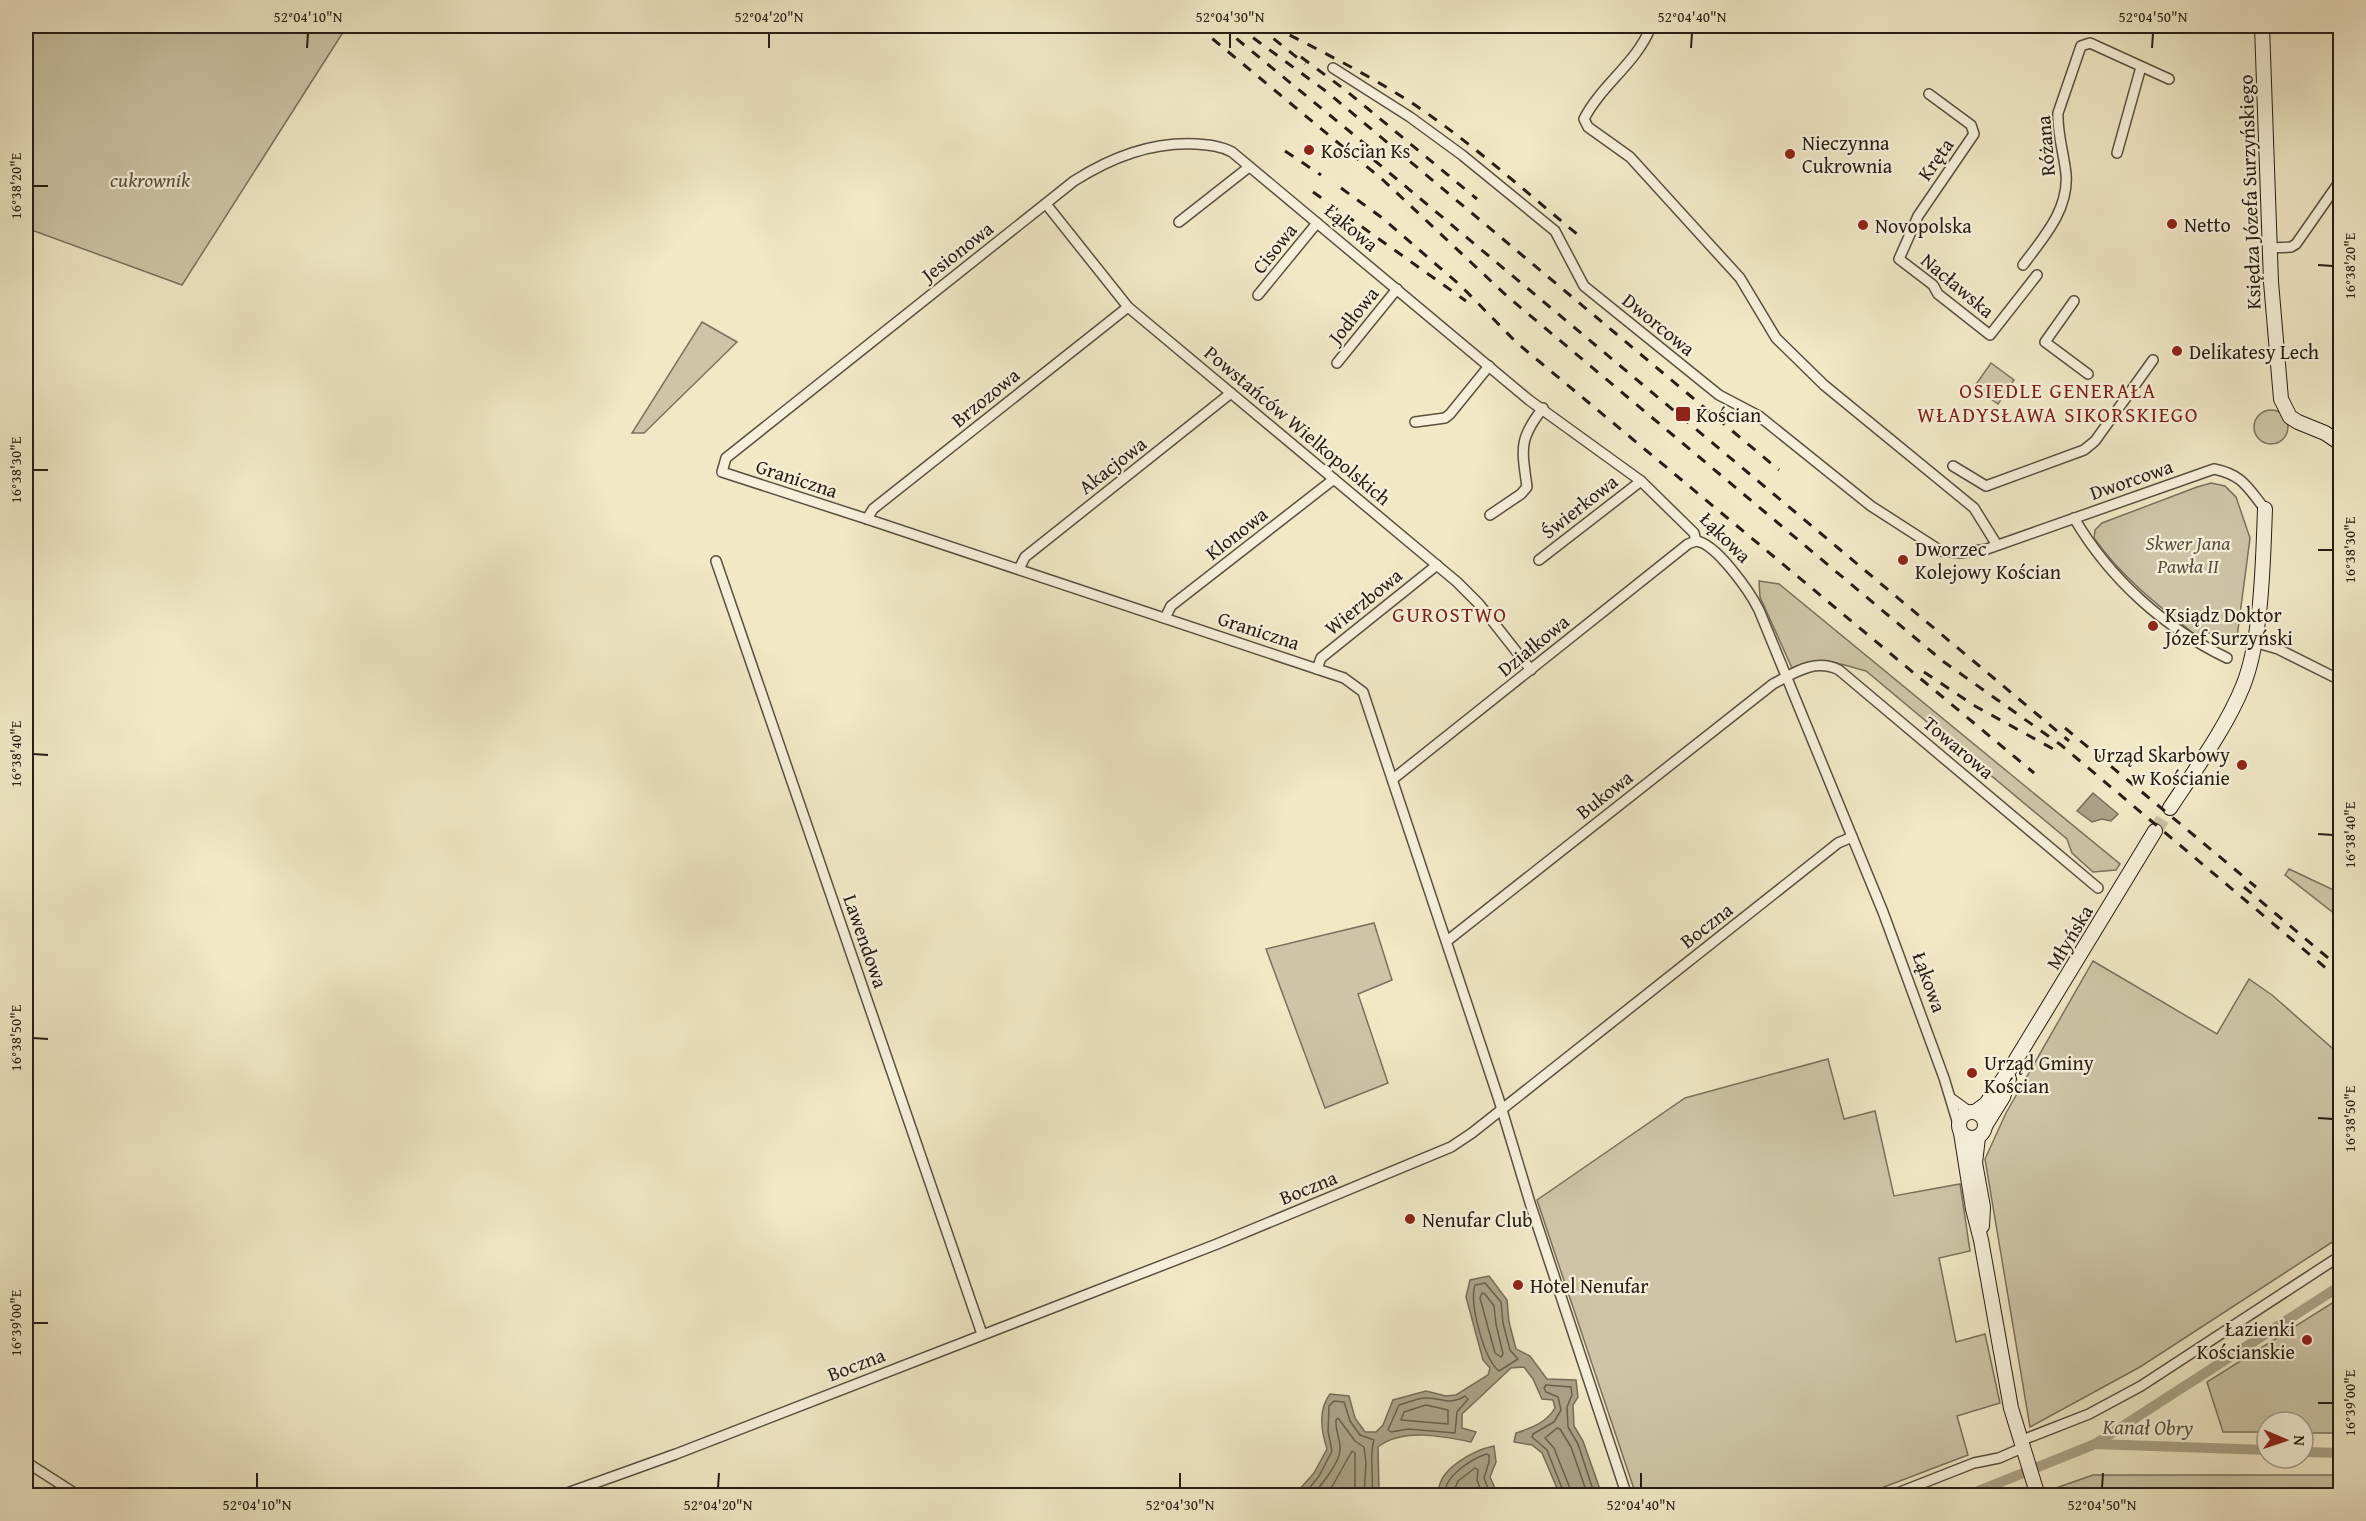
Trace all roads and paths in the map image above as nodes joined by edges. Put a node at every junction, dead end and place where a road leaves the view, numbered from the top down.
1 (1651, 26) edge
2 (2262, 26) edge
3 (2141, 67) junction
4 (1333, 68) dead end
5 (2169, 80) dead end
6 (1929, 94) dead end
7 (2117, 153) dead end
8 (1249, 167) junction
9 (2340, 181) edge
10 (1931, 197) joint
11 (1046, 204) junction
12 (1179, 222) dead end
13 (1317, 223) junction
14 (2269, 248) junction
15 (2023, 265) dead end
16 (2037, 275) dead end
17 (1397, 289) junction
18 (1258, 295) dead end
19 (2074, 301) dead end
20 (1128, 307) junction
21 (2153, 360) dead end
22 (1337, 363) dead end
23 (1489, 366) junction
24 (2088, 374) dead end
25 (1231, 393) junction
26 (1543, 408) junction
27 (1415, 422) dead end
28 (2340, 443) edge
29 (1953, 466) dead end
30 (722, 472) joint
31 (1334, 479) junction
32 (1641, 481) junction
33 (2265, 509) joint
34 (1490, 514) dead end
35 (2074, 518) junction
36 (867, 519) junction
37 (1696, 541) junction
38 (1997, 545) junction
39 (1539, 560) dead end
40 (716, 561) dead end
41 (1437, 565) junction
42 (1019, 569) junction
43 (1165, 618) junction
44 (2254, 642) junction
45 (2227, 658) dead end
46 (1317, 669) junction
47 (1531, 670) junction
48 (1786, 677) junction
49 (2340, 681) edge
50 (1393, 779) junction
51 (2170, 808) tunnel mouth
52 (2155, 831) tunnel mouth
53 (1852, 837) junction
54 (2098, 888) dead end
55 (1447, 942) junction
56 (2014, 1063) junction
57 (1952, 1099) junction
58 (1502, 1110) junction
59 (1972, 1112) junction
60 (1960, 1129) junction
61 (1981, 1131) junction
62 (1981, 1240) junction
63 (2340, 1256) edge
64 (982, 1334) junction
65 (2022, 1447) junction
66 (26, 1462) edge
67 (2038, 1493) edge
68 (79, 1496) edge
69 (558, 1496) edge
70 (1628, 1496) edge
71 (1890, 1496) edge

1 - 38 street
2 - 14 street, Księdza Józefa Surzyńskiego
3 - 5 street, Różana
3 - 7 street
3 - 15 street, Różana
4 - 38 street, Dworcowa
6 - 10 street, Kręta
8 - 11 street, Jesionowa
8 - 12 street
8 - 13 street, Łąkowa
9 - 14 street
10 - 16 street, Nacławska
11 - 20 street, Powstańców Wielkopolskich
11 - 30 street, Jesionowa
13 - 17 street, Łąkowa
13 - 18 street, Cisowa
14 - 28 street, Księdza Józefa Surzyńskiego
17 - 22 street, Jodłowa
17 - 23 street, Łąkowa
19 - 24 street
20 - 25 street, Powstańców Wielkopolskich
20 - 36 street, Brzozowa
21 - 29 street
23 - 26 street, Łąkowa
23 - 27 street
25 - 31 street, Powstańców Wielkopolskich
25 - 42 street, Akacjowa
26 - 32 street, Łąkowa
26 - 34 street
30 - 36 street, Graniczna
31 - 41 street, Powstańców Wielkopolskich
31 - 43 street, Klonowa
32 - 37 street, Łąkowa
32 - 39 street, Świerkowa
33 - 35 street, Dworcowa
33 - 44 street
35 - 38 street, Dworcowa
35 - 45 street
36 - 42 street, Graniczna
37 - 47 street, Działkowa
37 - 48 street, Łąkowa
40 - 64 street, Lawendowa
41 - 46 street, Wierzbowa
41 - 47 street, Powstańców Wielkopolskich
42 - 43 street, Graniczna
43 - 46 street, Graniczna
44 - 49 street
44 - 51 street
46 - 50 street, Graniczna
47 - 50 street, Działkowa
48 - 53 street, Łąkowa
48 - 54 street, Towarowa
48 - 55 street, Bukowa
50 - 55 street, Graniczna
52 - 56 street, Młyńska
53 - 57 street, Łąkowa
53 - 58 street, Boczna
55 - 58 street, Graniczna
56 - 59 street, Młyńska
56 - 61 street, Młyńska
57 - 59 street
57 - 60 street, Łąkowa
58 - 64 street, Boczna
58 - 70 street, Graniczna
59 - 60 street
59 - 61 street
60 - 61 street
60 - 62 street, Łąkowa
61 - 62 street, Łąkowa
62 - 65 street, Łąkowa
63 - 65 street
64 - 69 street, Boczna
65 - 67 street, Łąkowa
65 - 71 street
66 - 68 street

